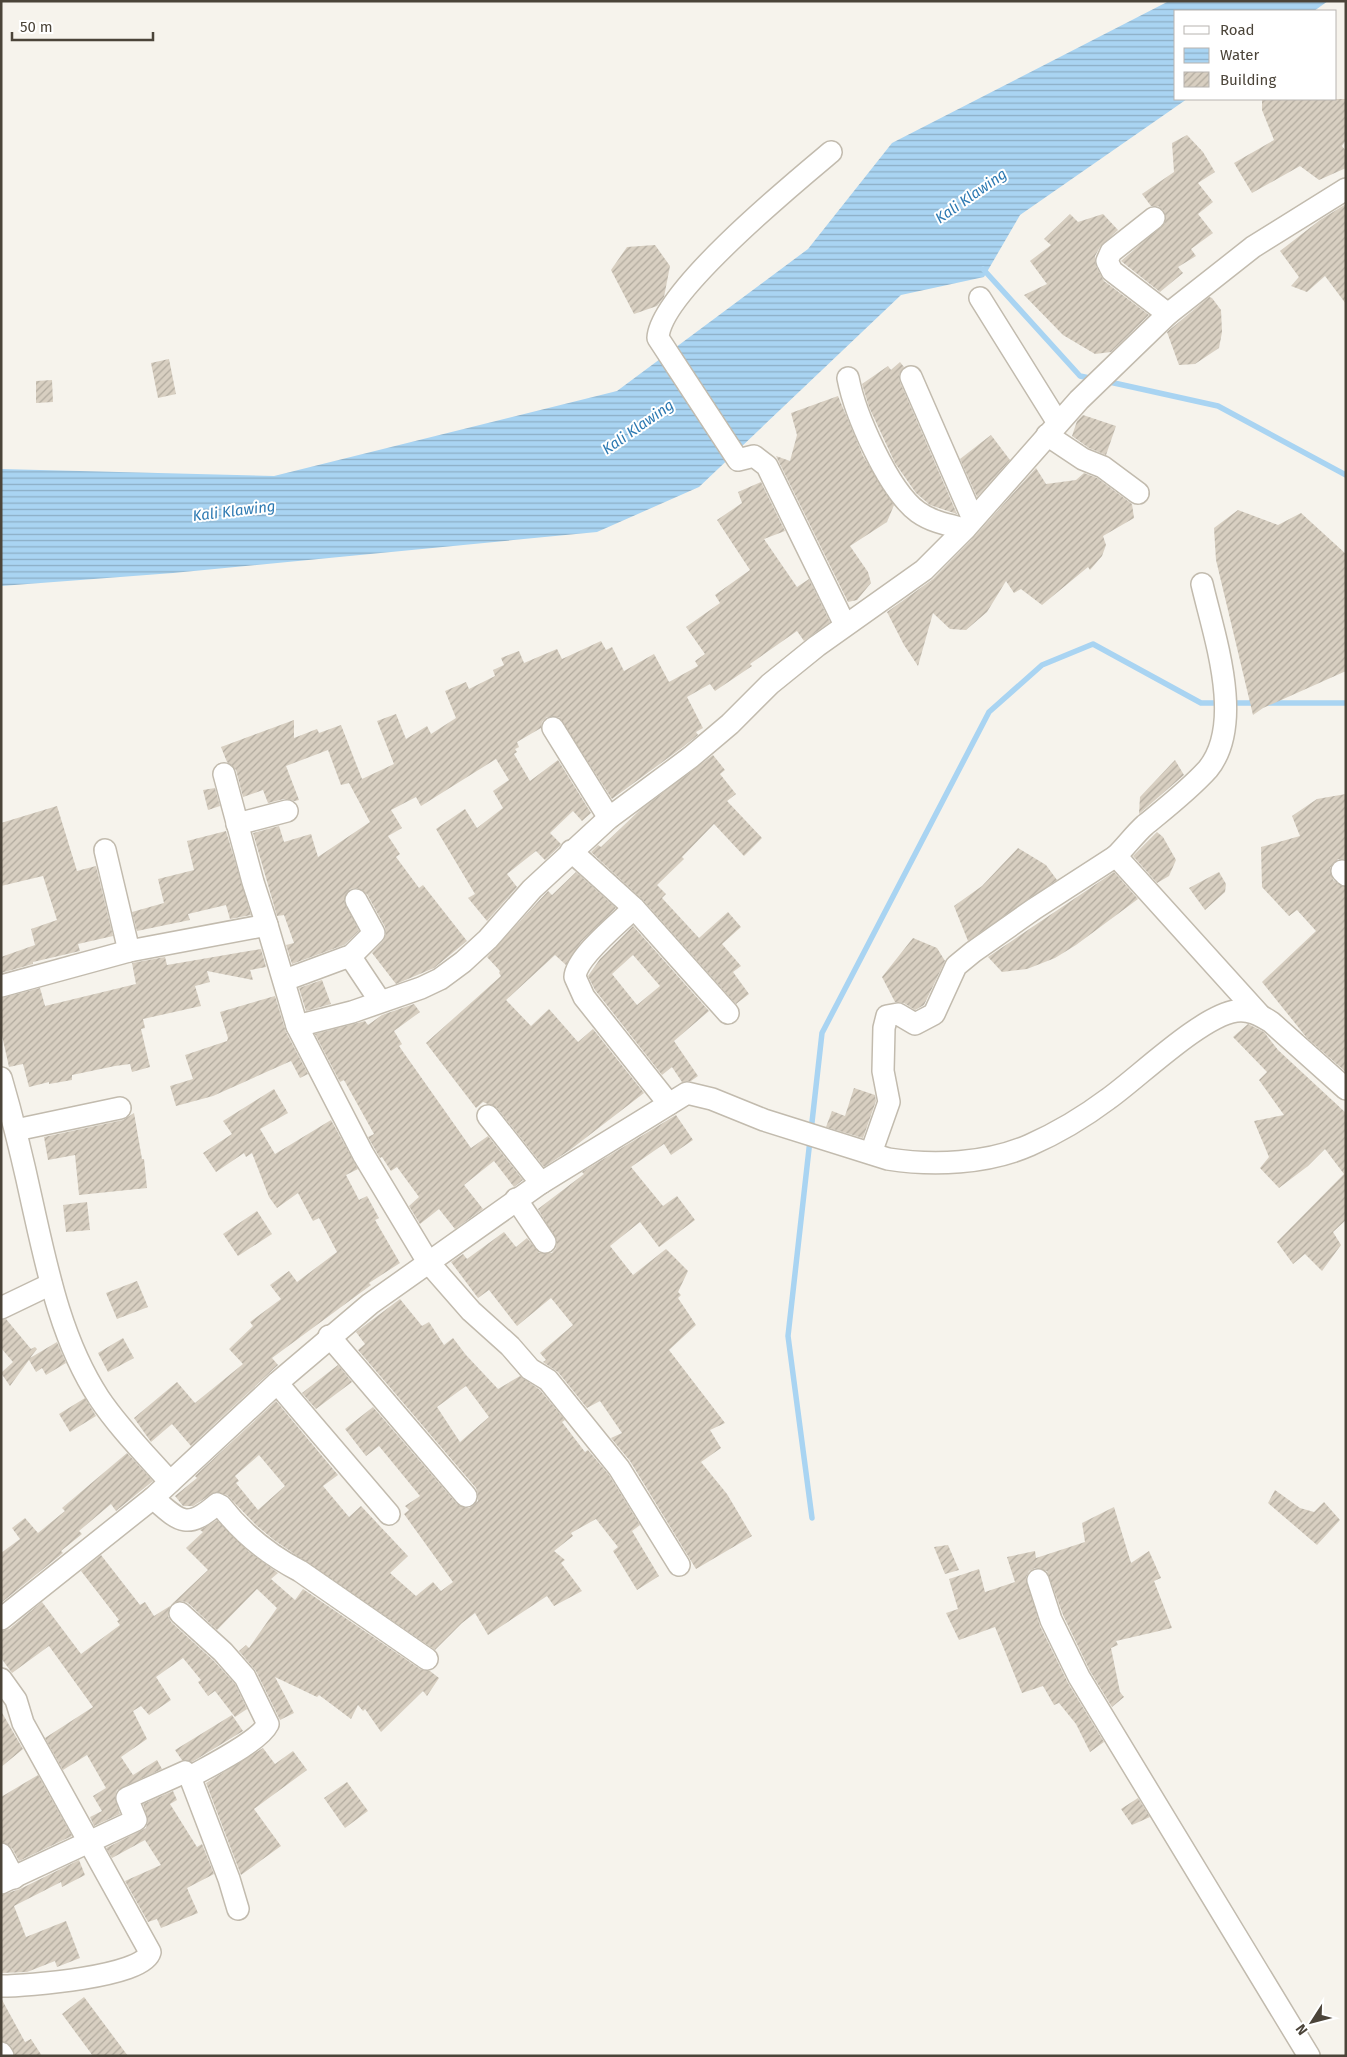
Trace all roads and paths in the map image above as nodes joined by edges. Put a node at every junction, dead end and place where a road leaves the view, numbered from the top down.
1 (831, 152) dead end
2 (1346, 189) edge
3 (1154, 218) dead end
4 (980, 298) dead end
5 (1168, 314) junction
6 (911, 377) dead end
7 (848, 378) dead end
8 (1052, 429) junction
9 (1138, 493) dead end
10 (969, 524) junction
11 (1202, 584) dead end
12 (845, 626) junction
13 (553, 728) dead end
14 (224, 774) dead end
15 (287, 810) dead end
16 (609, 818) junction
17 (237, 824) junction
18 (105, 850) dead end
19 (571, 851) junction
20 (1116, 856) junction
21 (356, 900) dead end
22 (634, 908) junction
23 (268, 925) junction
24 (129, 952) junction
25 (349, 958) junction
26 (285, 980) junction
27 (1, 986) edge
28 (380, 1001) junction
29 (728, 1013) dead end
30 (1259, 1014) junction
31 (297, 1026) junction
32 (1, 1078) edge
33 (1346, 1089) edge
34 (668, 1104) junction
35 (120, 1108) dead end
36 (488, 1116) dead end
37 (16, 1130) junction
38 (871, 1154) junction
39 (541, 1182) junction
40 (516, 1200) junction
41 (545, 1242) dead end
42 (428, 1262) junction
43 (51, 1284) junction
44 (1, 1308) edge
45 (329, 1336) junction
46 (277, 1383) junction
47 (170, 1482) junction
48 (466, 1496) dead end
49 (153, 1498) junction
50 (390, 1514) dead end
51 (679, 1565) dead end
52 (1038, 1580) dead end
53 (180, 1613) dead end
54 (1, 1619) edge
55 (427, 1659) dead end
56 (1, 1679) edge
57 (190, 1777) junction
58 (91, 1842) junction
59 (1, 1854) edge
60 (8, 1881) edge
61 (238, 1909) dead end
62 (1, 1986) edge
63 (1309, 2056) edge

1 - 12 street
2 - 5 street
3 - 5 street
4 - 8 street
5 - 8 street
6 - 10 street
7 - 10 street
8 - 9 street
8 - 10 street
10 - 12 street
11 - 20 street
12 - 16 street
13 - 16 street
14 - 17 street
15 - 17 street
16 - 19 street
17 - 23 street
18 - 24 street
19 - 22 street
19 - 28 street
20 - 30 street
20 - 38 street
21 - 25 street
22 - 29 street
22 - 34 street
23 - 24 street
23 - 26 street
24 - 27 street
25 - 26 street
25 - 28 street
26 - 31 street
28 - 31 street
30 - 33 street
30 - 38 street
31 - 42 street
32 - 37 street
34 - 38 street
34 - 39 street
35 - 37 street
36 - 39 street
37 - 43 street
39 - 40 street
40 - 41 street
40 - 42 street
42 - 45 street
42 - 51 street
43 - 44 street
43 - 47 street
45 - 46 street
45 - 48 street
46 - 47 street
46 - 50 street
47 - 49 street
49 - 54 street
49 - 55 street
52 - 63 street
53 - 57 street
56 - 58 street
57 - 58 street
57 - 61 street
58 - 60 street
58 - 62 street
59 - 60 street

